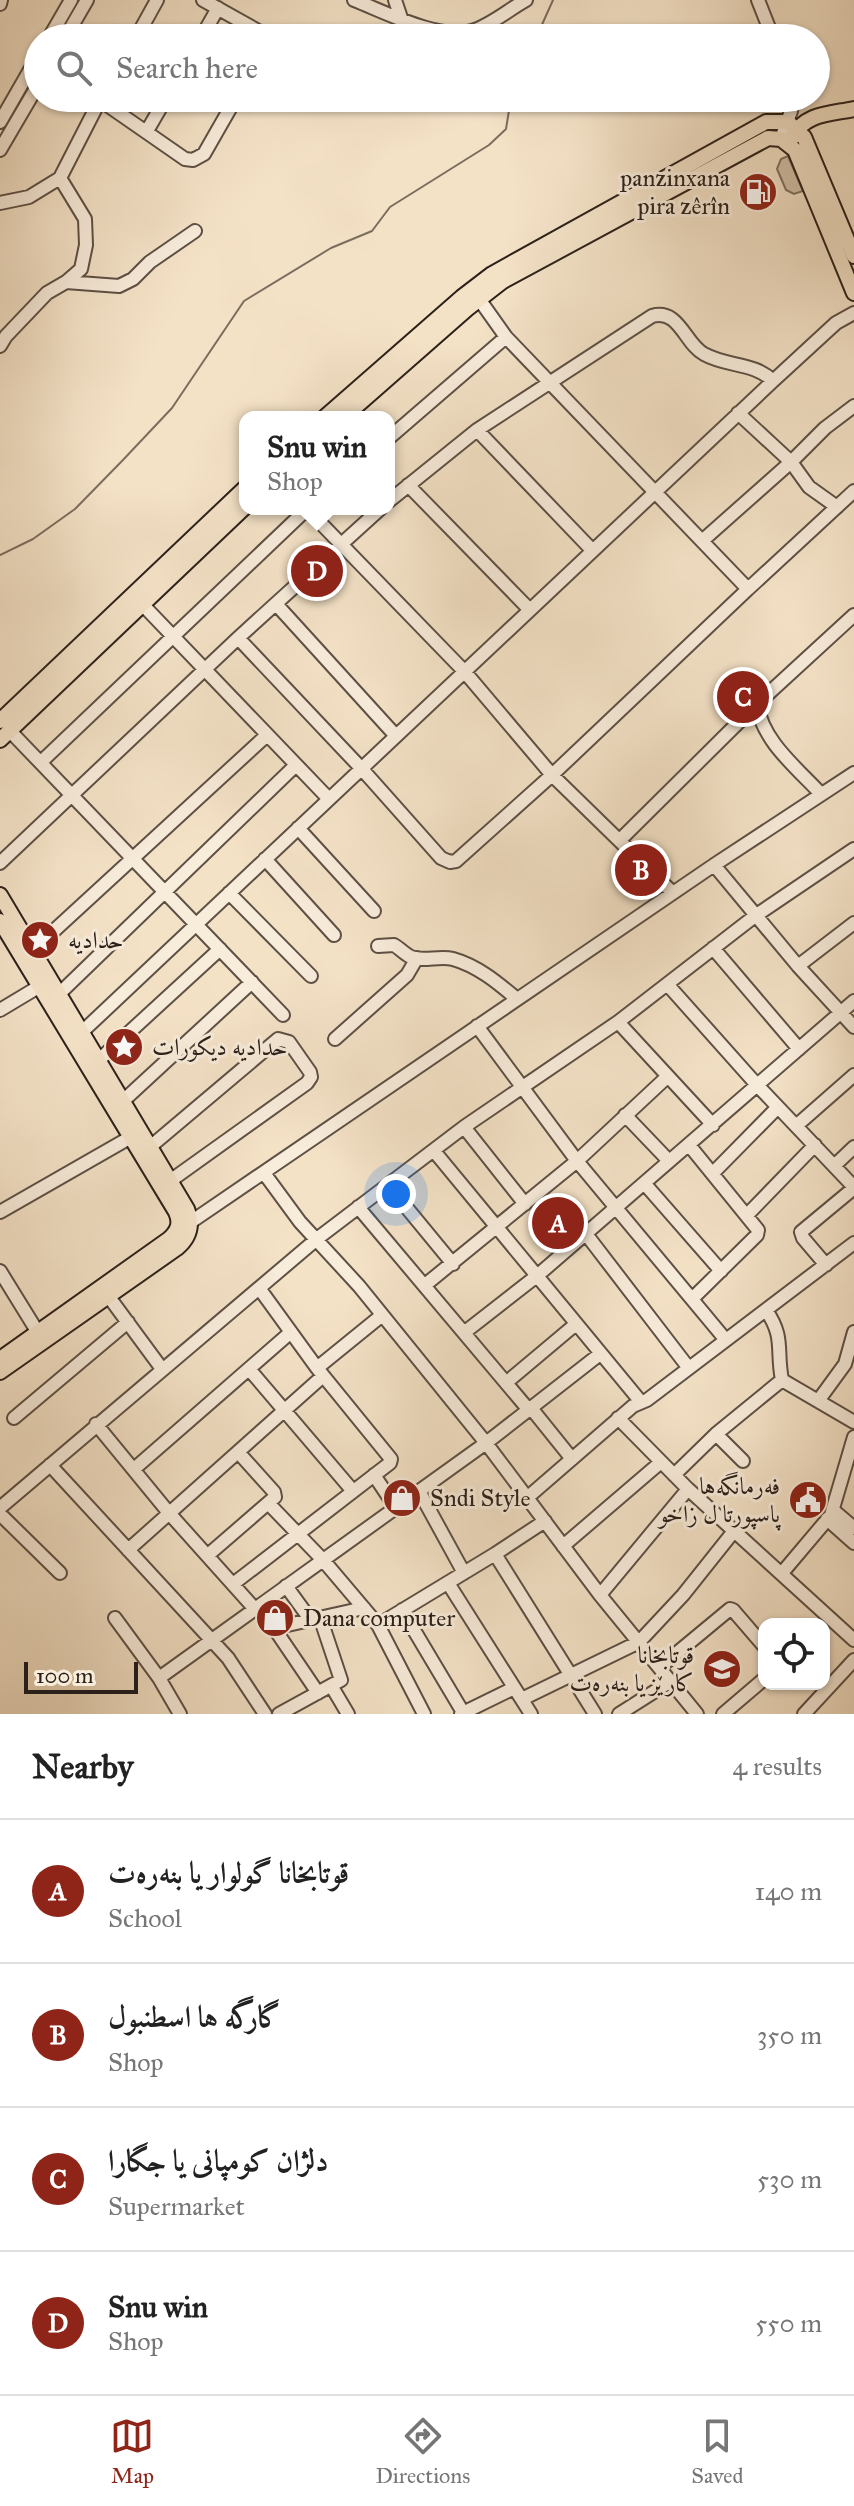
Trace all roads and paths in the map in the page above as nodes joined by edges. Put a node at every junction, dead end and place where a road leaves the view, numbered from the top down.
1 (71, 0) edge
2 (87, 0) edge
3 (157, 0) edge
4 (203, 0) edge
5 (354, 0) edge
6 (395, 0) edge
7 (526, 0) edge
8 (758, 0) edge
9 (218, 8) junction
10 (401, 18) junction
11 (57, 24) edge
12 (73, 24) edge
13 (144, 24) edge
14 (209, 24) edge
15 (246, 24) edge
16 (419, 24) edge
17 (486, 24) edge
18 (767, 24) edge
19 (24, 80) edge
20 (24, 109) edge
21 (854, 109) edge
22 (94, 112) edge
23 (120, 112) edge
24 (158, 112) edge
25 (228, 112) edge
26 (792, 112) edge
27 (0, 122) edge
28 (792, 125) junction
29 (147, 131) junction
30 (785, 142) junction
31 (0, 150) edge
32 (60, 178) junction
33 (0, 203) edge
34 (195, 231) dead end
35 (854, 256) edge
36 (66, 282) junction
37 (854, 293) edge
38 (479, 299) junction
39 (854, 313) edge
40 (506, 337) junction
41 (0, 346) edge
42 (550, 380) junction
43 (773, 381) junction
44 (854, 406) edge
45 (332, 411) edge
46 (351, 411) edge
47 (738, 413) junction
48 (477, 430) junction
49 (395, 433) edge
50 (791, 462) junction
51 (408, 485) junction
52 (854, 491) edge
53 (656, 492) junction
54 (239, 494) edge
55 (395, 496) edge
56 (837, 507) junction
57 (239, 513) edge
58 (301, 515) edge
59 (313, 515) edge
60 (373, 515) edge
61 (702, 541) junction
62 (340, 543) junction
63 (592, 550) junction
64 (748, 589) junction
65 (142, 604) junction
66 (276, 604) junction
67 (529, 609) junction
68 (854, 615) edge
69 (172, 636) junction
70 (238, 638) junction
71 (204, 670) junction
72 (464, 671) junction
73 (757, 704) junction
74 (3, 730) edge
75 (267, 735) junction
76 (396, 736) junction
77 (41, 762) junction
78 (296, 765) junction
79 (361, 768) junction
80 (854, 773) edge
81 (552, 775) junction
82 (821, 794) junction
83 (72, 796) junction
84 (329, 799) junction
85 (298, 828) junction
86 (620, 840) junction
87 (854, 849) edge
88 (132, 858) junction
89 (265, 859) junction
90 (0, 863) edge
91 (714, 865) junction
92 (164, 892) junction
93 (229, 893) junction
94 (673, 893) junction
95 (0, 895) edge
96 (374, 911) dead end
97 (755, 916) junction
98 (0, 921) edge
99 (854, 923) edge
100 (196, 924) junction
101 (334, 935) dead end
102 (378, 946) dead end
103 (713, 948) junction
104 (220, 949) junction
105 (33, 950) junction
106 (417, 958) junction
107 (798, 966) junction
108 (311, 976) dead end
109 (252, 982) junction
110 (667, 984) junction
111 (40, 986) junction
112 (59, 994) junction
113 (517, 999) junction
114 (854, 1001) edge
115 (0, 1010) edge
116 (840, 1012) junction
117 (283, 1015) dead end
118 (618, 1022) junction
119 (477, 1026) junction
120 (854, 1027) edge
121 (82, 1032) junction
122 (335, 1039) dead end
123 (799, 1049) junction
124 (99, 1060) junction
125 (854, 1075) edge
126 (667, 1077) junction
127 (757, 1085) junction
128 (521, 1088) junction
129 (123, 1101) junction
130 (778, 1107) junction
131 (625, 1115) junction
132 (713, 1125) junction
133 (796, 1126) junction
134 (464, 1127) junction
135 (131, 1137) junction
136 (689, 1145) junction
137 (815, 1145) junction
138 (150, 1147) junction
139 (854, 1147) edge
140 (434, 1151) junction
141 (577, 1161) junction
142 (669, 1161) junction
143 (834, 1166) junction
144 (264, 1173) junction
145 (713, 1173) junction
146 (170, 1181) junction
147 (644, 1183) junction
148 (388, 1185) junction
149 (854, 1188) edge
150 (525, 1204) junction
151 (358, 1207) junction
152 (617, 1208) junction
153 (0, 1212) edge
154 (748, 1214) junction
155 (184, 1226) junction
156 (498, 1227) junction
157 (586, 1234) junction
158 (318, 1238) junction
159 (854, 1243) edge
160 (453, 1264) junction
161 (826, 1265) junction
162 (0, 1271) edge
163 (721, 1271) junction
164 (538, 1275) junction
165 (425, 1285) junction
166 (259, 1288) junction
167 (109, 1297) junction
168 (692, 1299) junction
169 (766, 1310) junction
170 (381, 1316) junction
171 (128, 1322) junction
172 (576, 1324) junction
173 (37, 1331) junction
174 (291, 1332) junction
175 (465, 1332) junction
176 (854, 1332) edge
177 (725, 1339) junction
178 (600, 1354) junction
179 (0, 1359) edge
180 (688, 1367) junction
181 (162, 1369) junction
182 (249, 1369) junction
183 (0, 1372) edge
184 (320, 1372) junction
185 (782, 1380) junction
186 (507, 1382) junction
187 (818, 1401) junction
188 (641, 1402) junction
189 (530, 1409) junction
190 (285, 1410) junction
191 (14, 1418) dead end
192 (618, 1418) junction
193 (854, 1422) edge
194 (96, 1424) junction
195 (716, 1434) junction
196 (854, 1437) edge
197 (486, 1443) junction
198 (238, 1452) junction
199 (572, 1459) junction
200 (743, 1461) dead end
201 (661, 1462) junction
202 (50, 1465) junction
203 (134, 1469) junction
204 (374, 1475) junction
205 (674, 1475) junction
206 (688, 1489) junction
207 (352, 1490) junction
208 (419, 1491) junction
209 (528, 1497) junction
210 (268, 1503) junction
211 (396, 1508) junction
212 (169, 1513) junction
213 (1, 1514) edge
214 (830, 1515) junction
215 (545, 1521) junction
216 (854, 1528) edge
217 (734, 1531) junction
218 (296, 1533) junction
219 (854, 1543) edge
220 (563, 1546) junction
221 (128, 1550) junction
222 (495, 1554) junction
223 (208, 1555) junction
224 (323, 1560) junction
225 (60, 1573) dead end
226 (464, 1573) junction
227 (782, 1573) junction
228 (448, 1583) junction
229 (233, 1584) junction
230 (286, 1586) junction
231 (600, 1595) junction
232 (255, 1607) junction
233 (364, 1608) junction
234 (402, 1610) junction
235 (115, 1618) dead end
236 (315, 1618) junction
237 (378, 1625) junction
238 (274, 1628) junction
239 (758, 1639) edge
240 (854, 1640) edge
241 (211, 1642) junction
242 (639, 1642) junction
243 (854, 1660) edge
244 (660, 1667) junction
245 (571, 1676) junction
246 (159, 1678) junction
247 (671, 1681) junction
248 (758, 1684) edge
249 (332, 1687) junction
250 (318, 1693) junction
251 (518, 1693) junction
252 (180, 1714) edge
253 (265, 1714) edge
254 (279, 1714) edge
255 (348, 1714) edge
256 (424, 1714) edge
257 (463, 1714) edge
258 (531, 1714) edge
259 (595, 1714) edge
260 (619, 1714) edge
261 (697, 1714) edge
262 (723, 1714) edge
263 (804, 1714) edge

1 - 11 street
2 - 12 street
3 - 13 street
4 - 9 street
5 - 10 street
6 - 10 street
7 - 17 street
8 - 18 street
9 - 14 street
9 - 15 street
10 - 16 street
19 - 27 street
20 - 31 street
21 - 28 main road
22 - 32 street
23 - 29 street
24 - 29 street
25 - 29 street
26 - 28 street
28 - 30 main road
28 - 35 main road
28 - 45 main road
30 - 37 main road
30 - 38 main road
32 - 33 street
32 - 36 street
34 - 36 street
36 - 41 street
38 - 40 street
38 - 46 main road
39 - 43 street
40 - 42 street
40 - 49 street
42 - 43 street
42 - 48 street
42 - 53 street
43 - 47 street
44 - 50 street
47 - 50 street
47 - 53 street
48 - 51 street
48 - 63 street
50 - 56 street
50 - 61 street
51 - 55 street
51 - 67 street
52 - 56 street
53 - 61 street
53 - 63 street
54 - 74 main road
56 - 64 street
57 - 65 main road
58 - 69 street
59 - 62 street
60 - 62 street
61 - 64 street
62 - 66 street
62 - 72 street
63 - 67 street
64 - 81 street
65 - 69 street
65 - 74 main road
66 - 70 street
66 - 76 street
67 - 72 street
68 - 73 street
69 - 71 street
69 - 77 street
70 - 71 street
70 - 79 street
71 - 75 street
71 - 83 street
72 - 76 street
72 - 81 street
73 - 82 street
73 - 86 street
74 - 77 street
75 - 78 street
75 - 88 street
76 - 79 street
77 - 83 street
78 - 84 street
78 - 92 street
79 - 81 street
79 - 84 street
80 - 82 street
81 - 86 street
82 - 91 street
83 - 88 street
83 - 90 street
84 - 85 street
85 - 89 street
85 - 96 street
86 - 94 street
87 - 97 street
88 - 92 street
88 - 105 street
89 - 93 street
89 - 101 street
91 - 94 street
91 - 97 street
92 - 100 street
92 - 112 street
93 - 100 street
93 - 108 street
94 - 113 street
95 - 105 main road
97 - 103 street
97 - 107 street
98 - 111 main road
99 - 107 street
100 - 104 street
100 - 121 street
102 - 106 street
103 - 110 street
103 - 123 street
104 - 109 street
104 - 124 street
105 - 112 main road
106 - 113 street
106 - 122 street
107 - 116 street
109 - 117 street
109 - 129 street
110 - 118 street
110 - 127 street
111 - 115 street
111 - 135 main road
112 - 121 main road
113 - 119 street
114 - 116 street
116 - 120 street
116 - 123 street
118 - 126 street
118 - 128 street
119 - 128 street
119 - 144 street
121 - 124 main road
123 - 127 street
124 - 129 main road
125 - 133 street
126 - 131 street
126 - 132 street
127 - 130 street
127 - 132 street
128 - 134 street
128 - 141 street
129 - 138 main road
130 - 133 street
130 - 145 street
131 - 141 street
131 - 142 street
132 - 136 street
133 - 137 street
134 - 140 street
134 - 150 street
135 - 153 street
135 - 155 main road
136 - 142 street
136 - 145 street
137 - 143 street
137 - 154 street
138 - 146 main road
138 - 146 street
139 - 143 street
140 - 148 street
140 - 156 street
141 - 150 street
141 - 152 street
142 - 147 street
143 - 149 street
144 - 155 street
144 - 158 street
145 - 154 street
146 - 155 main road
147 - 152 street
147 - 163 street
148 - 151 street
148 - 160 street
149 - 161 street
150 - 156 street
151 - 158 street
151 - 165 street
152 - 157 street
152 - 168 street
154 - 163 street
155 - 167 main road
155 - 173 main road
156 - 160 street
156 - 164 street
157 - 164 street
157 - 180 street
158 - 166 street
158 - 170 street
159 - 161 street
160 - 165 street
161 - 169 street
162 - 173 street
163 - 168 street
164 - 172 street
164 - 175 street
165 - 175 street
166 - 174 street
166 - 181 street
167 - 171 street
167 - 183 main road
168 - 177 street
169 - 177 street
169 - 185 street
170 - 184 street
170 - 197 street
171 - 181 street
171 - 191 street
172 - 178 street
172 - 186 street
173 - 179 main road
174 - 182 street
174 - 184 street
175 - 186 street
176 - 187 street
177 - 180 street
178 - 188 street
178 - 189 street
180 - 188 street
181 - 194 street
182 - 190 street
182 - 203 street
184 - 190 street
184 - 204 street
185 - 187 street
185 - 195 street
186 - 189 street
187 - 193 street
188 - 192 street
189 - 197 street
189 - 199 street
190 - 198 street
190 - 207 street
192 - 199 street
192 - 201 street
194 - 202 street
194 - 203 street
195 - 200 street
195 - 205 street
196 - 214 street
197 - 208 street
197 - 209 street
198 - 210 street
198 - 212 street
199 - 209 street
201 - 205 street
201 - 220 street
202 - 213 street
202 - 221 street
203 - 212 street
204 - 207 street
204 - 211 street
205 - 206 street
206 - 217 street
206 - 231 street
207 - 218 street
208 - 211 street
208 - 226 street
209 - 215 street
210 - 218 street
210 - 223 street
211 - 224 street
212 - 221 street
212 - 223 street
213 - 225 street
214 - 216 street
214 - 219 street
214 - 227 street
215 - 220 street
215 - 222 street
217 - 227 street
217 - 242 street
218 - 224 street
218 - 229 street
220 - 231 street
221 - 241 street
222 - 226 street
222 - 245 street
223 - 229 street
224 - 230 street
224 - 233 street
226 - 228 street
227 - 240 street
228 - 234 street
228 - 251 street
229 - 232 street
230 - 232 street
230 - 236 street
231 - 242 street
232 - 238 street
232 - 241 street
233 - 236 street
233 - 237 street
234 - 237 street
234 - 257 street
235 - 246 street
236 - 238 street
236 - 249 street
237 - 256 street
238 - 250 street
239 - 244 street
241 - 246 street
241 - 253 street
242 - 244 street
242 - 245 street
243 - 263 street
244 - 247 street
245 - 251 street
245 - 259 street
246 - 252 street
247 - 260 street
247 - 261 street
248 - 262 street
249 - 250 street
249 - 255 street
250 - 254 street
251 - 257 street
251 - 258 street

